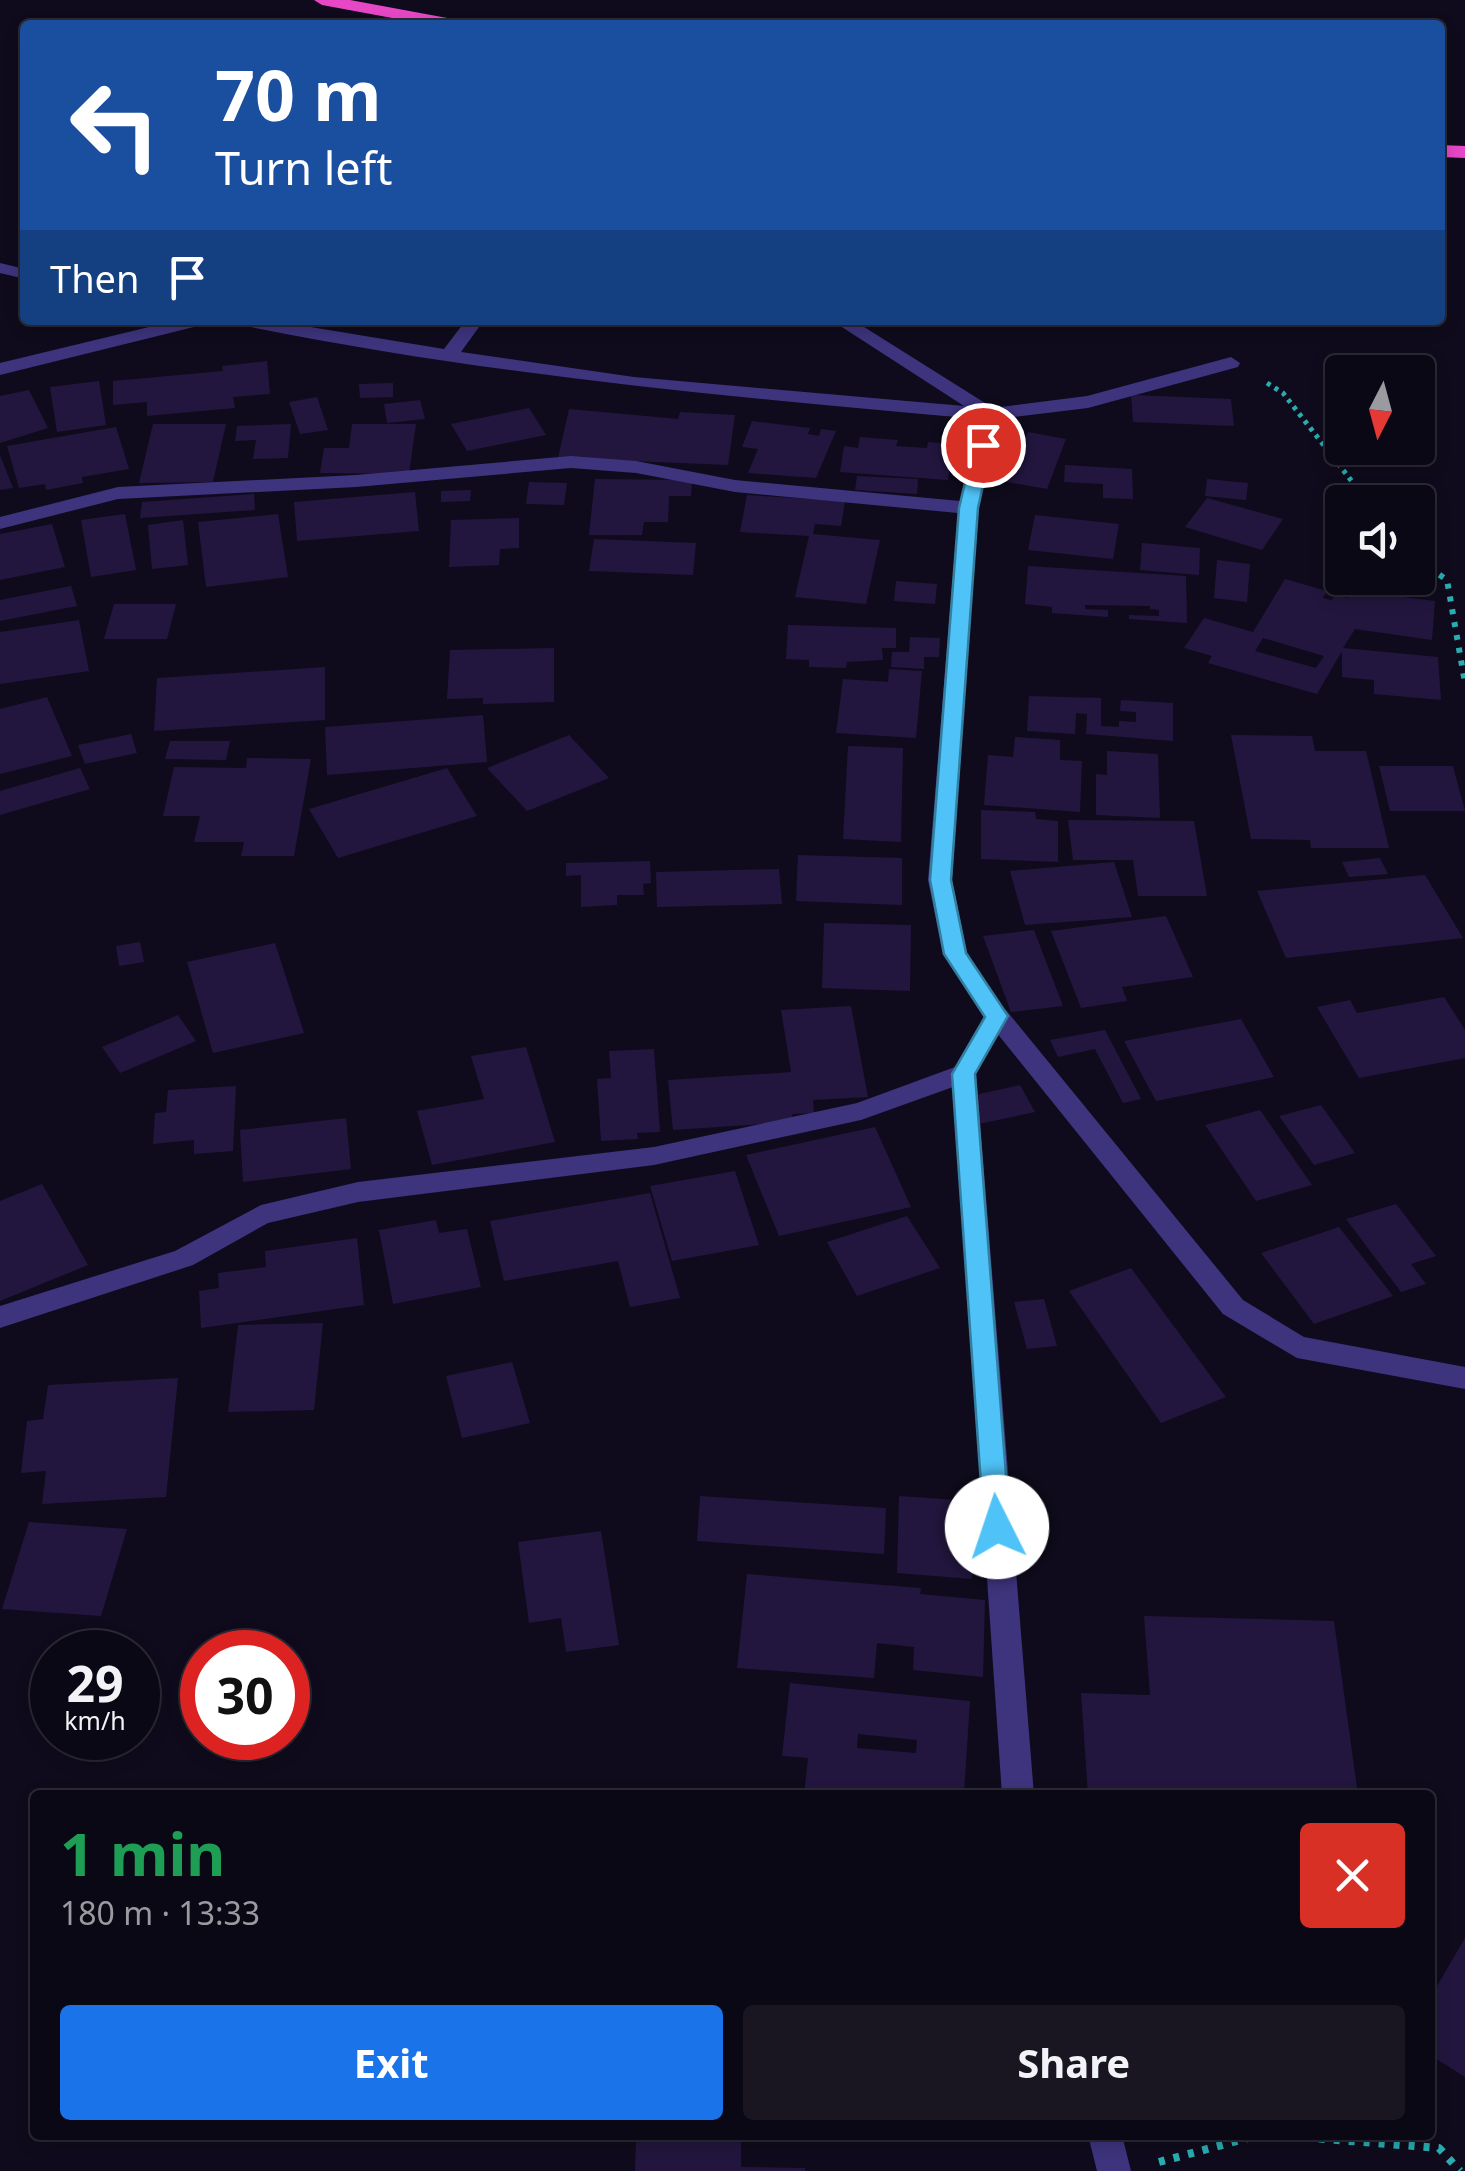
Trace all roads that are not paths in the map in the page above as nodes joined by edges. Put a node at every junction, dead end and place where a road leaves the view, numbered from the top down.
1 (322, 0) edge
2 (431, 20) edge
3 (180, 325) edge
4 (268, 325) edge
5 (471, 325) edge
6 (848, 325) edge
7 (448, 357) junction
8 (1231, 363) road end
9 (0, 369) edge
10 (990, 414) junction
11 (968, 508) junction
12 (0, 523) edge
13 (997, 1016) junction
14 (964, 1074) junction
15 (0, 1318) edge
16 (1465, 1378) edge
17 (1018, 1790) edge
18 (1109, 2140) edge
19 (1129, 2168) edge

1 - 2 highway
3 - 9 street
4 - 7 street
5 - 7 street
6 - 10 street
7 - 10 street
8 - 10 street
10 - 11 street
11 - 12 street
11 - 13 street
13 - 14 street
13 - 16 street
14 - 15 street
14 - 17 street
18 - 19 street

